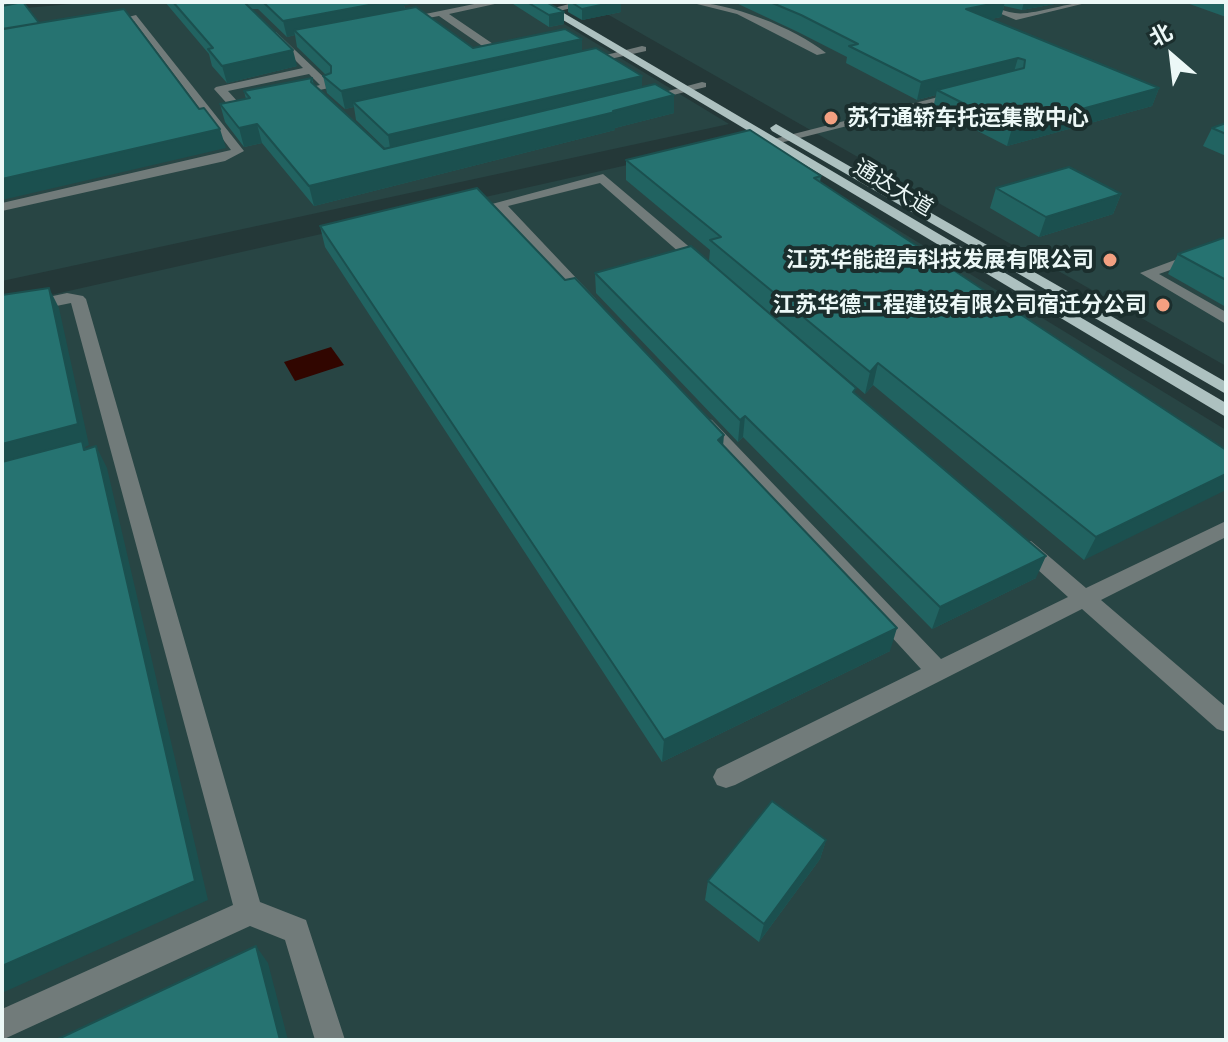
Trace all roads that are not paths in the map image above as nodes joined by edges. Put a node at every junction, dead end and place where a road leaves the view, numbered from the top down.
1 (24, 2) edge
2 (499, 2) edge
3 (591, 2) edge
4 (694, 2) edge
5 (977, 2) edge
6 (1085, 2) edge
7 (2, 4) edge
8 (554, 5) edge
9 (441, 13) junction
10 (393, 22) edge
11 (263, 23) edge
12 (92, 26) edge
13 (299, 40) edge
14 (284, 43) junction
15 (642, 49) junction
16 (495, 50) edge
17 (624, 53) junction
18 (821, 53) dead end
19 (565, 66) edge
20 (311, 70) junction
21 (702, 85) junction
22 (684, 89) junction
23 (971, 91) edge
24 (281, 97) edge
25 (266, 100) edge
26 (625, 103) edge
27 (791, 136) junction
28 (772, 141) junction
29 (2, 207) edge
30 (1226, 245) edge
31 (711, 273) edge
32 (2, 312) edge
33 (606, 318) edge
34 (1226, 319) edge
35 (1226, 389) edge
36 (692, 409) edge
37 (1226, 411) edge
38 (1226, 528) edge
39 (1013, 536) edge
40 (1085, 599) junction
41 (938, 672) junction
42 (1226, 722) edge
43 (726, 777) dead end
44 (249, 912) junction
45 (2, 1025) edge
46 (330, 1040) edge

1 - 7 street
2 - 9 street
3 - 8 street
4 - 18 street
5 - 6 street
8 - 15 main road, 通达大道
8 - 17 main road, 通达大道
9 - 10 street
9 - 16 street
11 - 14 street
12 - 29 street
13 - 14 street
14 - 20 street
15 - 17 street
15 - 21 main road, 通达大道
17 - 19 street
17 - 22 main road, 通达大道
20 - 24 street
20 - 25 street
21 - 22 street
21 - 27 main road, 通达大道
22 - 26 street
22 - 28 main road, 通达大道
23 - 27 street
27 - 28 street
27 - 35 main road, 通达大道
28 - 37 main road, 通达大道
30 - 34 street
31 - 33 street
32 - 44 street
36 - 41 street
38 - 40 street
39 - 40 street
40 - 41 street
40 - 42 street
41 - 43 street
44 - 45 street
44 - 46 street

